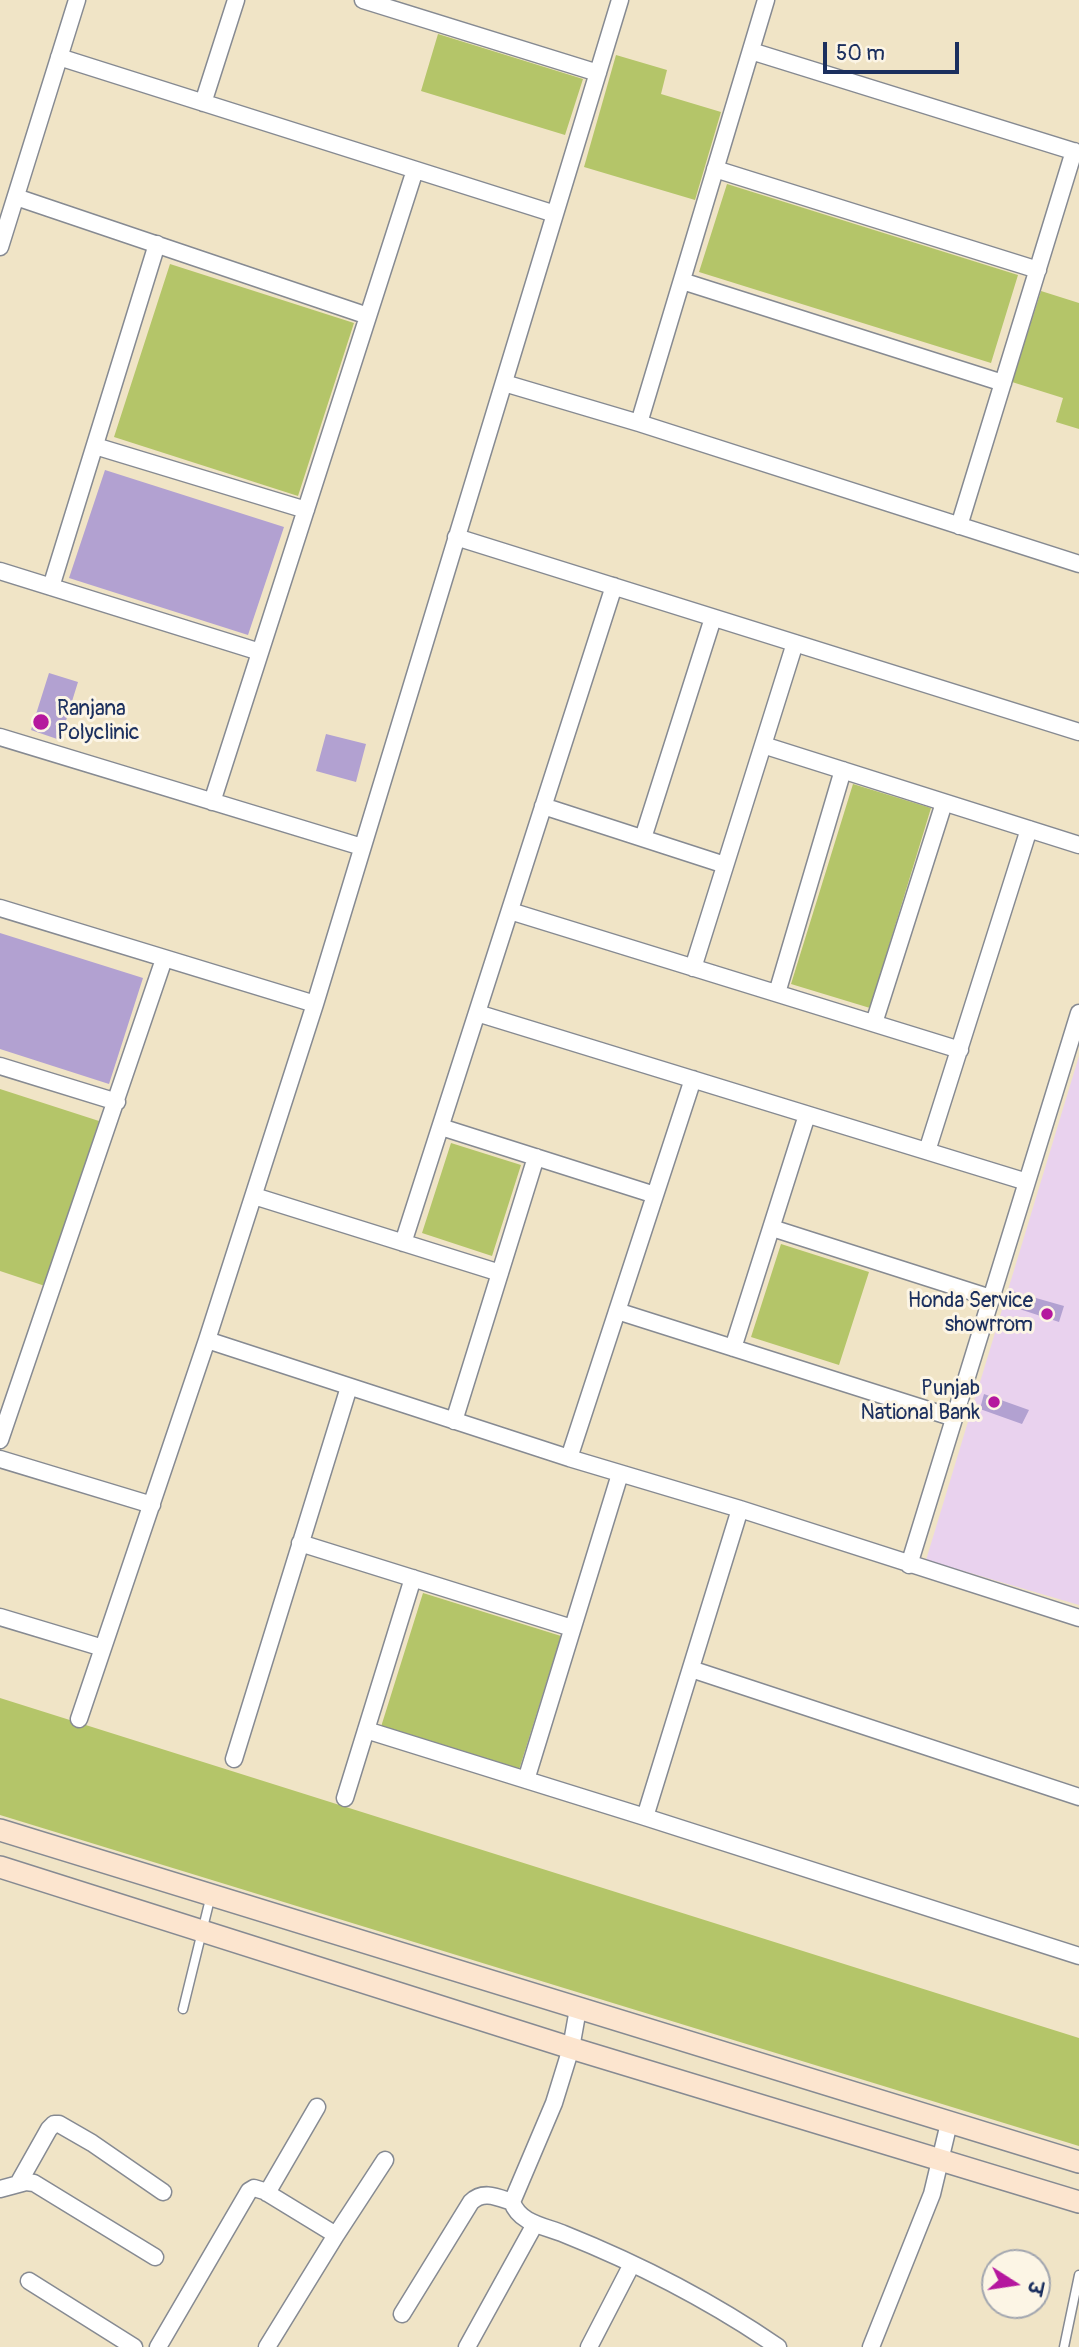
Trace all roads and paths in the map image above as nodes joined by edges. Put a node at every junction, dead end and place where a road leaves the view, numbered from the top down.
1 (77, 0) edge
2 (236, 0) edge
3 (363, 0) edge
4 (620, 0) edge
5 (766, 0) edge
6 (751, 51) junction
7 (60, 57) junction
8 (598, 73) junction
9 (203, 103) junction
10 (1077, 152) edge
11 (715, 169) junction
12 (415, 170) junction
13 (16, 197) junction
14 (555, 214) junction
15 (157, 244) junction
16 (0, 247) edge
17 (1038, 270) junction
18 (682, 281) junction
19 (368, 316) junction
20 (504, 383) junction
21 (1003, 383) junction
22 (639, 423) junction
23 (95, 446) junction
24 (306, 510) junction
25 (959, 526) junction
26 (456, 537) junction
27 (1079, 564) edge
28 (0, 571) edge
29 (614, 586) junction
30 (51, 587) junction
31 (713, 618) junction
32 (795, 643) junction
33 (260, 652) junction
34 (1079, 732) edge
35 (0, 737) edge
36 (763, 745) junction
37 (843, 771) junction
38 (212, 802) junction
39 (944, 803) junction
40 (543, 806) junction
41 (1029, 830) junction
42 (643, 838) junction
43 (1079, 845) edge
44 (362, 847) junction
45 (725, 865) junction
46 (0, 908) edge
47 (510, 911) junction
48 (164, 959) junction
49 (693, 968) junction
50 (777, 993) junction
51 (315, 1004) junction
52 (477, 1013) junction
53 (1079, 1013) edge
54 (874, 1023) junction
55 (960, 1050) junction
56 (0, 1066) edge
57 (693, 1079) junction
58 (117, 1102) junction
59 (807, 1115) junction
60 (441, 1127) junction
61 (928, 1151) junction
62 (537, 1157) junction
63 (1027, 1182) junction
64 (655, 1195) junction
65 (254, 1196) junction
66 (772, 1228) junction
67 (403, 1243) junction
68 (500, 1273) junction
69 (991, 1298) junction
70 (617, 1311) junction
71 (207, 1340) junction
72 (733, 1348) junction
73 (349, 1387) junction
74 (954, 1418) junction
75 (454, 1421) junction
76 (0, 1440) edge
77 (569, 1458) junction
78 (0, 1459) edge
79 (620, 1474) junction
80 (152, 1505) junction
81 (740, 1509) junction
82 (300, 1543) junction
83 (909, 1565) junction
84 (413, 1578) junction
85 (0, 1617) edge
86 (1079, 1618) edge
87 (572, 1628) junction
88 (103, 1648) junction
89 (691, 1669) junction
90 (79, 1719) dead end
91 (366, 1730) junction
92 (234, 1759) dead end
93 (526, 1780) junction
94 (1079, 1797) edge
95 (345, 1798) dead end
96 (645, 1817) junction
97 (0, 1830) edge
98 (0, 1867) edge
99 (211, 1895) junction
100 (201, 1931) junction
101 (1079, 1956) edge
102 (183, 2009) dead end
103 (578, 2009) junction
104 (571, 2048) junction
105 (317, 2107) dead end
106 (949, 2123) junction
107 (385, 2160) dead end
108 (942, 2161) junction
109 (1079, 2162) edge
110 (18, 2184) junction
111 (0, 2189) edge
112 (163, 2192) dead end
113 (267, 2193) junction
114 (512, 2202) junction
115 (1079, 2202) edge
116 (535, 2224) junction
117 (336, 2235) junction
118 (155, 2257) dead end
119 (632, 2264) junction
120 (1079, 2275) edge
121 (29, 2281) dead end
122 (402, 2314) dead end
123 (134, 2347) edge
124 (158, 2347) edge
125 (267, 2347) edge
126 (467, 2347) edge
127 (589, 2347) edge
128 (778, 2347) edge
129 (871, 2347) edge
130 (1064, 2347) edge

1 - 7 street
2 - 9 street
3 - 8 street
4 - 8 street
5 - 6 street
6 - 10 street
6 - 11 street
7 - 9 street
7 - 13 street
8 - 14 street
9 - 12 street
10 - 17 street
11 - 17 street
11 - 18 street
12 - 14 street
12 - 19 street
13 - 15 street
13 - 16 street
14 - 20 street
15 - 19 street
15 - 23 street
17 - 21 street
18 - 21 street
18 - 22 street
19 - 24 street
20 - 22 street
20 - 26 street
21 - 25 street
22 - 25 street
23 - 24 street
23 - 30 street
24 - 33 street
25 - 27 street
26 - 29 street
26 - 44 street
28 - 30 street
29 - 31 street
29 - 40 street
30 - 33 street
31 - 32 street
31 - 42 street
32 - 34 street
32 - 36 street
33 - 38 street
35 - 38 street
36 - 37 street
36 - 45 street
37 - 39 street
37 - 50 street
38 - 44 street
39 - 41 street
39 - 54 street
40 - 42 street
40 - 47 street
41 - 43 street
41 - 55 street
42 - 45 street
44 - 51 street
45 - 49 street
46 - 48 street
47 - 49 street
47 - 52 street
48 - 51 street
48 - 58 street
49 - 50 street
50 - 54 street
51 - 65 street
52 - 57 street
52 - 60 street
53 - 63 street
54 - 55 street
55 - 61 street
56 - 58 street
57 - 59 street
57 - 64 street
58 - 76 street
59 - 61 street
59 - 66 street
60 - 62 street
60 - 67 street
61 - 63 street
62 - 64 street
62 - 68 street
63 - 69 street
64 - 70 street
65 - 67 street
65 - 71 street
66 - 69 street
66 - 72 street
67 - 68 street
68 - 75 street
69 - 74 street
70 - 72 street
70 - 77 street
71 - 73 street
71 - 80 street
72 - 74 street
73 - 75 street
73 - 82 street
74 - 83 street
75 - 77 street
77 - 79 street
78 - 80 street
79 - 81 street
79 - 87 street
80 - 88 street
81 - 83 street
81 - 89 street
82 - 84 street
82 - 92 street
83 - 86 street
84 - 87 street
84 - 91 street
85 - 88 street
87 - 93 street
88 - 90 street
89 - 94 street
89 - 96 street
91 - 93 street
91 - 95 street
93 - 96 street
96 - 101 street
97 - 99 street
98 - 100 street
99 - 100 lane
99 - 103 street
100 - 102 lane
100 - 104 street
103 - 104 street
103 - 106 street
104 - 108 street
104 - 114 street
105 - 113 street
106 - 108 street
106 - 109 street
107 - 117 street
108 - 115 street
108 - 129 street
110 - 111 street
110 - 112 street
110 - 118 street
113 - 117 street
113 - 124 street
114 - 116 street
114 - 122 street
116 - 119 street
116 - 126 street
117 - 125 street
119 - 127 street
119 - 128 street
120 - 130 lane
121 - 123 street

